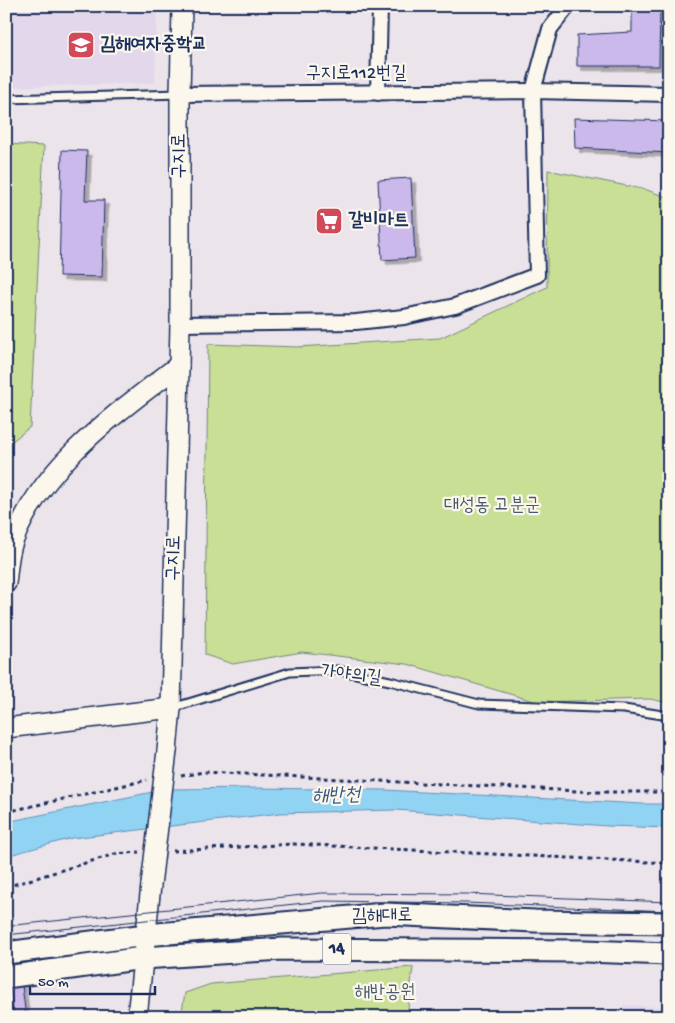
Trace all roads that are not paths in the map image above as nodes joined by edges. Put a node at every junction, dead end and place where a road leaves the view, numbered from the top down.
1 (182, 6) edge
2 (380, 6) edge
3 (568, 6) edge
4 (533, 91) junction
5 (378, 92) junction
6 (180, 94) junction
7 (669, 94) edge
8 (6, 99) edge
9 (180, 324) junction
10 (179, 365) junction
11 (6, 583) edge
12 (171, 708) junction
13 (669, 716) edge
14 (6, 724) edge
15 (669, 923) edge
16 (146, 934) junction
17 (6, 953) edge
18 (669, 954) edge
19 (143, 958) junction
20 (6, 977) edge
21 (137, 1017) edge

1 - 6 main road, 구지로
2 - 5 street
3 - 4 street
4 - 5 street, 구지로112번길
4 - 7 street, 구지로112번길
4 - 9 street
5 - 6 street, 구지로112번길
6 - 8 lane
6 - 9 main road, 구지로
9 - 10 main road, 구지로
10 - 11 main road
10 - 12 main road, 구지로
12 - 13 lane, 가야의길
12 - 14 main road, 가야의길
12 - 16 main road, 구지로, bridge
15 - 16 main road, 김해대로
16 - 17 main road, 김해대로
16 - 19 main road
18 - 19 main road, 김해대로 / 14
19 - 20 main road, 김해대로 / 14
19 - 21 main road

